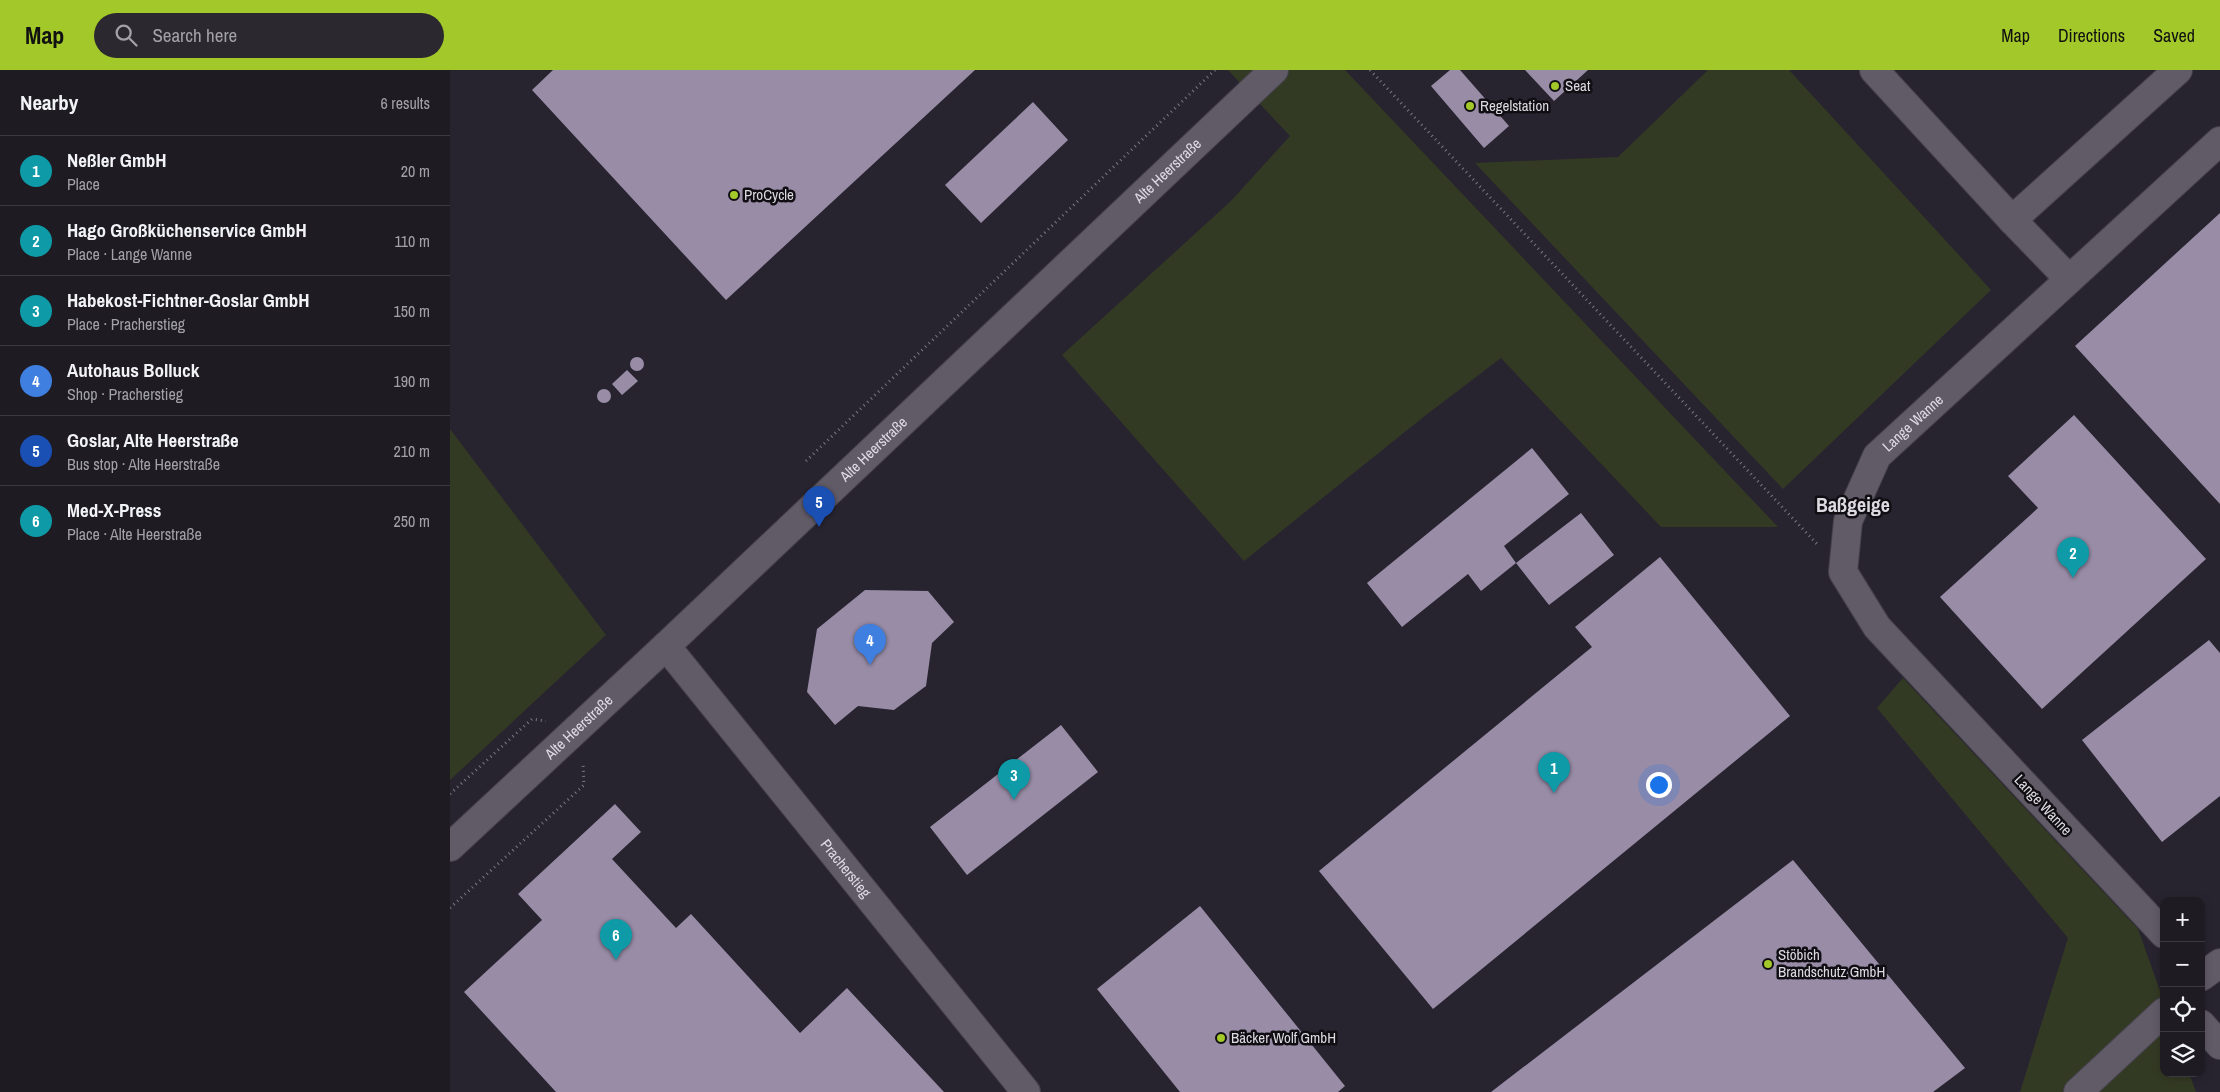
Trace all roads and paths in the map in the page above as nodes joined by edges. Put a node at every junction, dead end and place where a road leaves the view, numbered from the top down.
1 (1215, 70) edge
2 (1274, 70) edge
3 (1370, 70) edge
4 (1874, 70) edge
5 (2178, 70) edge
6 (2220, 141) edge
7 (2012, 220) junction
8 (2070, 279) junction
9 (806, 461) dead end
10 (1843, 572) junction
11 (666, 646) junction
12 (582, 725) junction
13 (450, 794) edge
14 (450, 847) edge
15 (450, 908) edge
16 (2160, 930) edge
17 (2160, 1016) edge
18 (2205, 1028) edge
19 (2220, 1045) edge
20 (1026, 1092) edge
21 (2078, 1092) edge

1 - 9 path
2 - 11 street, Alte Heerstraße
3 - 10 path
4 - 7 street
5 - 7 street
6 - 8 street, Lange Wanne
7 - 8 street
8 - 10 street, Lange Wanne
10 - 16 street, Lange Wanne
11 - 12 street, Alte Heerstraße
11 - 20 street, Pracherstieg
12 - 13 path
12 - 14 street, Alte Heerstraße
12 - 15 path
17 - 21 street
18 - 19 street

